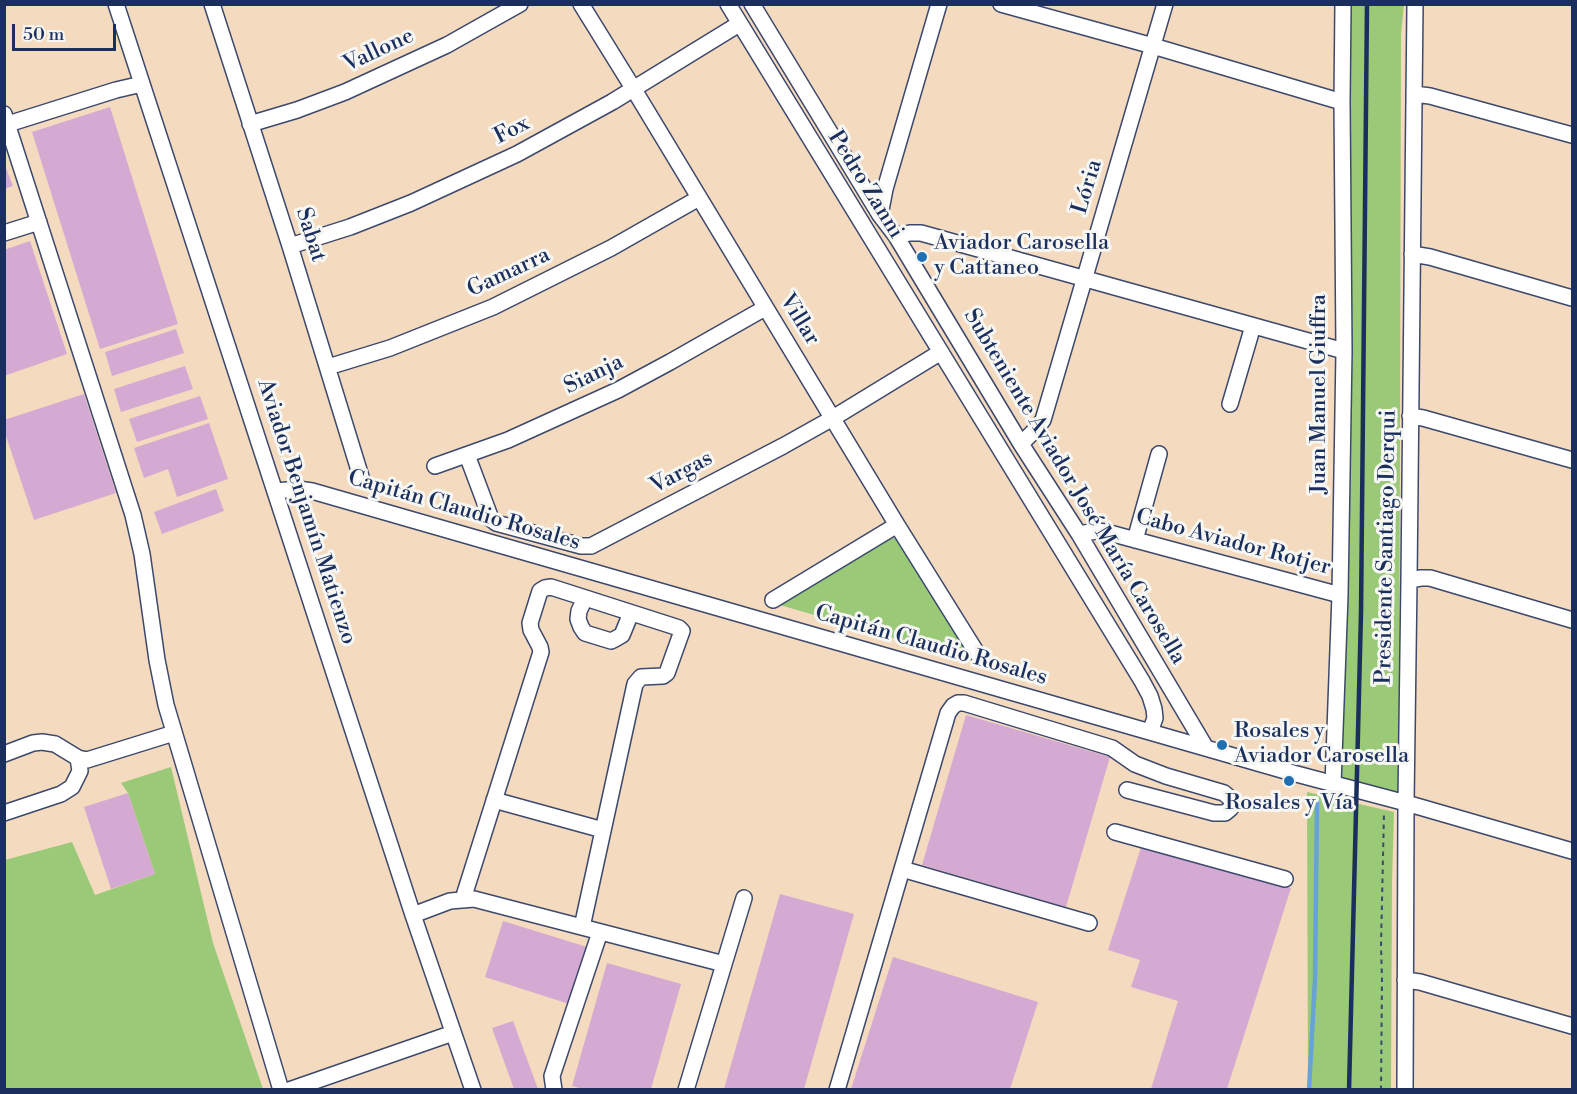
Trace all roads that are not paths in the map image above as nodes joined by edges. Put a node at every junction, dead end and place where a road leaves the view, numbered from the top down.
1 (116, 4) edge
2 (212, 4) edge
3 (520, 4) edge
4 (581, 4) edge
5 (728, 4) edge
6 (752, 4) edge
7 (939, 4) edge
8 (1001, 4) edge
9 (1165, 4) edge
10 (1343, 4) edge
11 (1415, 4) edge
12 (739, 24) junction
13 (1153, 46) junction
14 (142, 84) junction
15 (633, 88) junction
16 (1414, 94) junction
17 (1342, 102) junction
18 (6, 119) edge
19 (250, 124) junction
20 (1572, 135) edge
21 (699, 198) junction
22 (880, 215) junction
23 (39, 222) junction
24 (4, 233) edge
25 (896, 236) junction
26 (290, 246) junction
27 (1412, 254) junction
28 (1084, 278) junction
29 (1572, 298) edge
30 (765, 308) junction
31 (1253, 326) junction
32 (1344, 351) junction
33 (941, 352) junction
34 (328, 367) junction
35 (1230, 404) dead end
36 (1410, 416) junction
37 (833, 418) junction
38 (1022, 444) junction
39 (1159, 454) dead end
40 (467, 455) junction
41 (1572, 460) edge
42 (435, 466) dead end
43 (362, 480) dead end
44 (276, 491) junction
45 (897, 525) junction
46 (1079, 534) junction
47 (1135, 540) junction
48 (602, 575) junction
49 (1409, 580) junction
50 (626, 581) junction
51 (1340, 596) junction
52 (590, 600) junction
53 (773, 600) dead end
54 (625, 611) junction
55 (1572, 620) edge
56 (980, 658) dead end
57 (1150, 732) junction
58 (174, 733) junction
59 (1206, 748) junction
60 (4, 754) edge
61 (78, 758) junction
62 (1333, 784) junction
63 (1127, 790) dead end
64 (494, 800) junction
65 (1406, 803) junction
66 (4, 813) edge
67 (603, 830) junction
68 (1115, 832) dead end
69 (1572, 852) edge
70 (902, 869) junction
71 (1285, 879) dead end
72 (744, 898) dead end
73 (463, 899) junction
74 (413, 915) junction
75 (1089, 923) dead end
76 (582, 927) junction
77 (600, 932) junction
78 (723, 963) junction
79 (1405, 980) junction
80 (1572, 1026) edge
81 (453, 1033) junction
82 (281, 1089) edge
83 (289, 1089) edge
84 (473, 1089) edge
85 (554, 1089) edge
86 (686, 1089) edge
87 (837, 1089) edge
88 (1406, 1089) edge

1 - 14 street, Aviador Benjamín Matienzo
2 - 19 street, Sabat
3 - 19 street, Vallone
4 - 15 street, Villar
5 - 12 street, Pedro Zanni
6 - 22 street, Subteniente Aviador José María Carosella
7 - 22 street
8 - 13 street
9 - 13 street, Lória
10 - 17 street, Juan Manuel Giuffra
11 - 16 street, Presidente Santiago Derqui
12 - 15 street, Fox
12 - 33 street, Pedro Zanni
13 - 17 street
13 - 28 street, Lória
14 - 18 street
14 - 44 street, Aviador Benjamín Matienzo
15 - 21 street, Villar
15 - 26 street, Fox
16 - 20 street
16 - 27 street, Presidente Santiago Derqui
17 - 32 street, Juan Manuel Giuffra
18 - 23 street
19 - 26 street, Sabat
21 - 30 street, Villar
21 - 34 street, Gamarra
22 - 25 street, Subteniente Aviador José María Carosella
23 - 24 street
23 - 58 street
25 - 28 street
25 - 38 street, Subteniente Aviador José María Carosella
26 - 34 street, Sabat
27 - 29 street
27 - 36 street, Presidente Santiago Derqui
28 - 31 street
28 - 38 street, Lória
30 - 37 street, Villar
30 - 40 street, Sianja
31 - 32 street
31 - 35 street
32 - 51 street, Juan Manuel Giuffra
33 - 37 street, Vargas
33 - 57 street, Pedro Zanni
34 - 43 street, Sabat
36 - 41 street
36 - 49 street, Presidente Santiago Derqui
37 - 40 street, Vargas
37 - 45 street, Villar
38 - 46 street, Subteniente Aviador José María Carosella
39 - 47 street
40 - 42 street, Sianja
44 - 48 street, Capitán Claudio Rosales
44 - 74 street, Aviador Benjamín Matienzo
45 - 53 street
45 - 56 street, Villar
46 - 47 street, Cabo Aviador Rotjer
46 - 59 street, Subteniente Aviador José María Carosella
47 - 51 street, Cabo Aviador Rotjer
48 - 50 street, Capitán Claudio Rosales
48 - 52 street
49 - 55 street
49 - 65 street, Presidente Santiago Derqui
50 - 54 street
50 - 57 street, Capitán Claudio Rosales
51 - 62 street, Juan Manuel Giuffra
52 - 54 street
52 - 54 street
52 - 64 street
54 - 67 street
57 - 59 street, Capitán Claudio Rosales
58 - 61 street
58 - 82 street
59 - 62 street, Capitán Claudio Rosales
60 - 61 street
61 - 66 street
62 - 65 street, Capitán Claudio Rosales
63 - 70 street
64 - 67 street
64 - 73 street
65 - 69 street, Capitán Claudio Rosales
65 - 79 street, Presidente Santiago Derqui
67 - 76 street
68 - 71 street
70 - 75 street
70 - 87 street
72 - 78 street
73 - 74 street
73 - 76 street
74 - 81 street, Aviador Benjamín Matienzo
76 - 77 street
77 - 78 street
77 - 85 street
78 - 86 street
79 - 80 street
79 - 88 street, Presidente Santiago Derqui
81 - 83 street
81 - 84 street, Aviador Benjamín Matienzo

